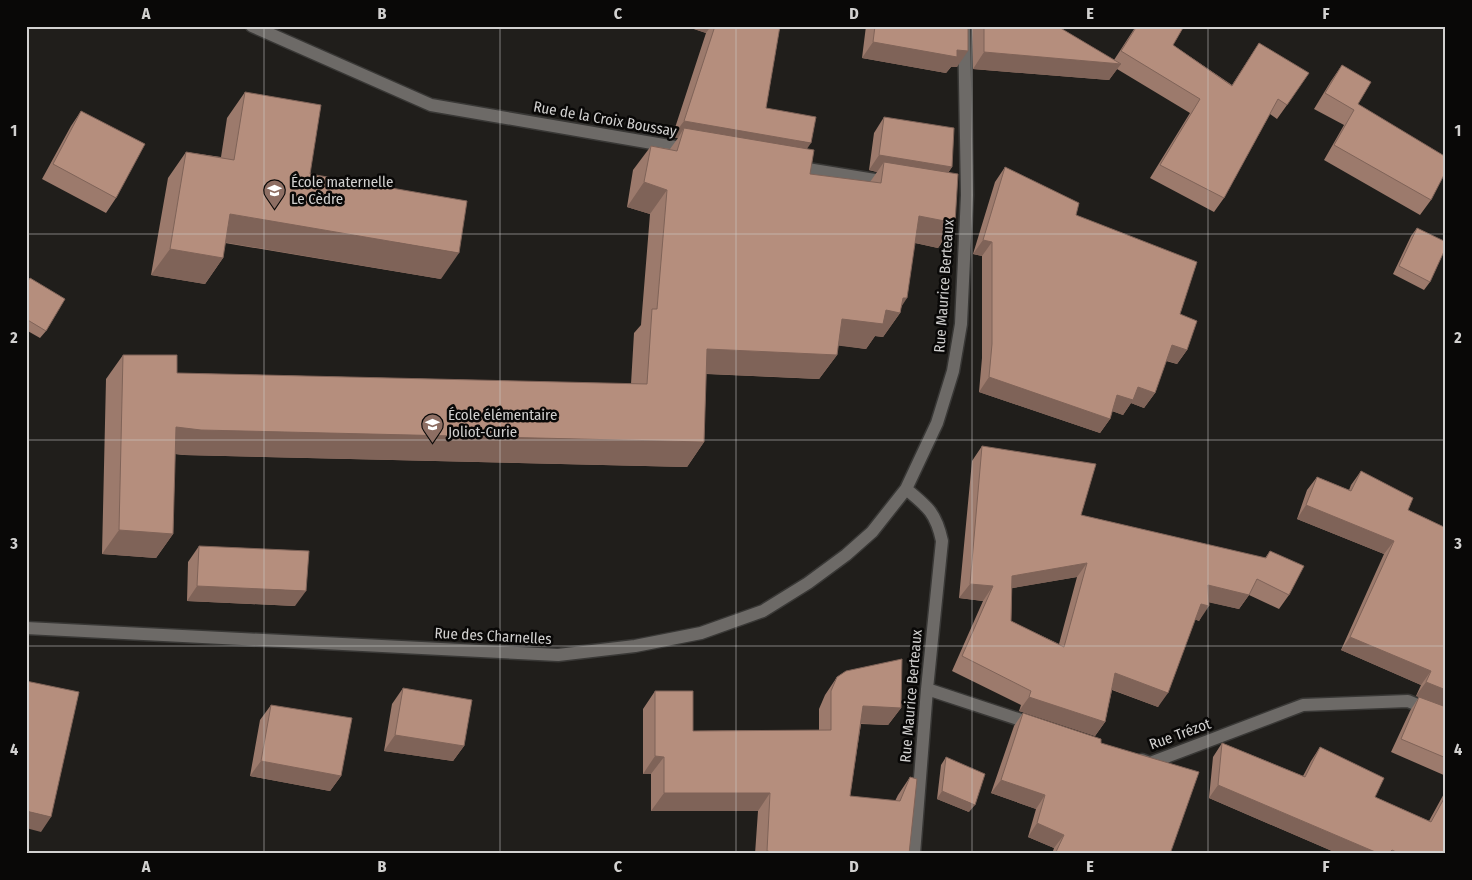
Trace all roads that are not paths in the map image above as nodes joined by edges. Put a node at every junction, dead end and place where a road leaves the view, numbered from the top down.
1 (252, 26) edge
2 (964, 26) edge
3 (704, 152) edge
4 (782, 165) edge
5 (899, 184) edge
6 (906, 489) junction
7 (26, 628) edge
8 (927, 690) junction
9 (1446, 717) edge
10 (1048, 729) edge
11 (1131, 757) edge
12 (914, 854) edge

1 - 3 street, Rue de la Croix Boussay
2 - 6 street, Rue Maurice Berteaux
4 - 5 street
6 - 7 street, Rue des Charnelles
6 - 8 street, Rue Maurice Berteaux
8 - 10 street
8 - 12 street, Rue Maurice Berteaux
9 - 11 street, Rue Trézot

